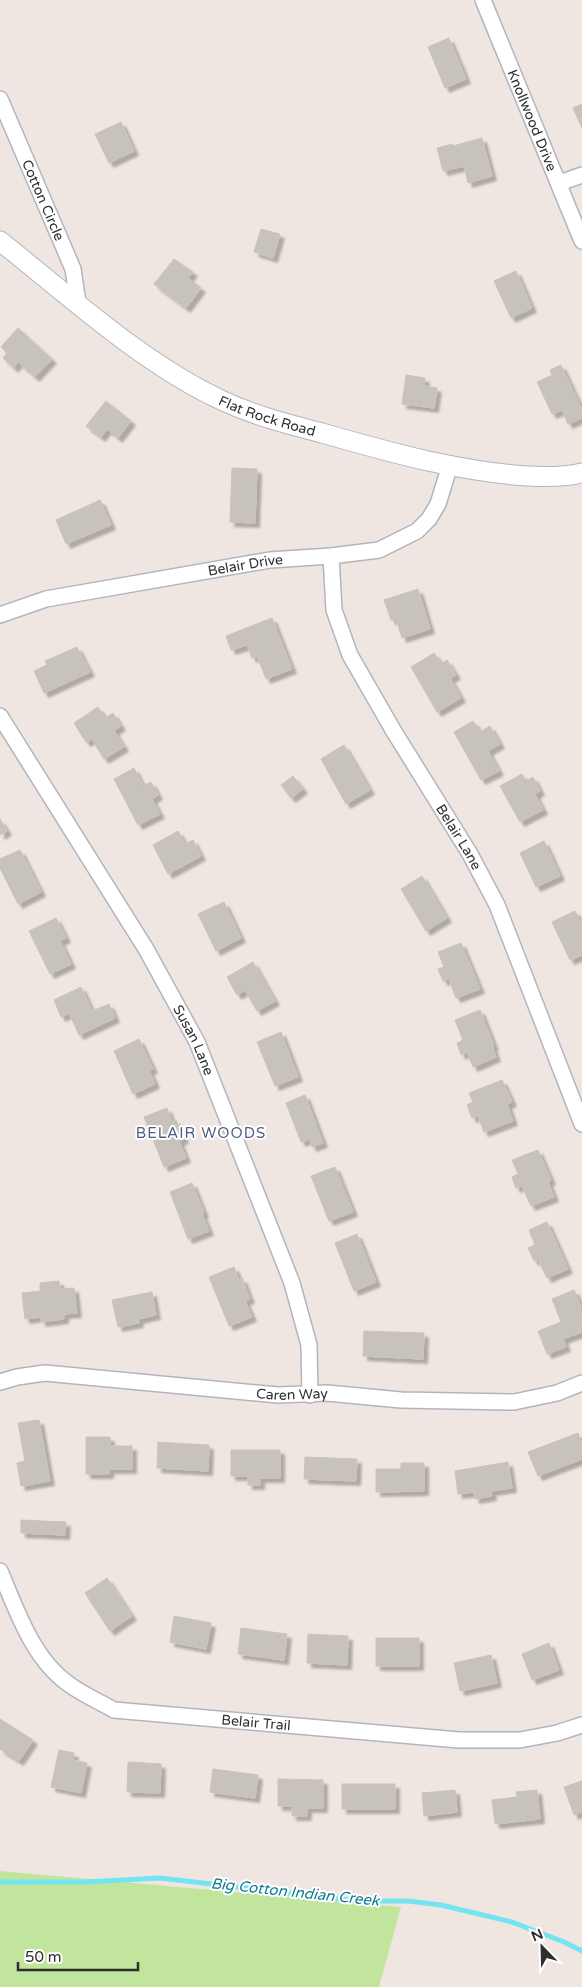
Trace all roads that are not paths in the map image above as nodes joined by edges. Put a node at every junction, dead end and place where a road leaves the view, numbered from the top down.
1 (483, 0) edge
2 (0, 99) edge
3 (582, 175) edge
4 (560, 183) junction
5 (0, 241) edge
6 (582, 241) edge
7 (78, 303) junction
8 (450, 465) junction
9 (582, 473) edge
10 (331, 556) junction
11 (0, 615) edge
12 (0, 716) edge
13 (582, 1124) edge
14 (0, 1382) edge
15 (582, 1383) edge
16 (310, 1395) junction
17 (0, 1572) edge
18 (582, 1725) edge

1 - 4 street, Knollwood Drive
2 - 7 street, Cotton Circle
3 - 4 street
4 - 6 street, Knollwood Drive
5 - 7 street, Flat Rock Road
7 - 8 street, Flat Rock Road
8 - 9 street, Flat Rock Road
8 - 10 street, Belair Drive
10 - 11 street, Belair Drive
10 - 13 street, Belair Lane
12 - 16 street, Susan Lane
14 - 16 street, Caren Way
15 - 16 street, Caren Way
17 - 18 street, Belair Trail

